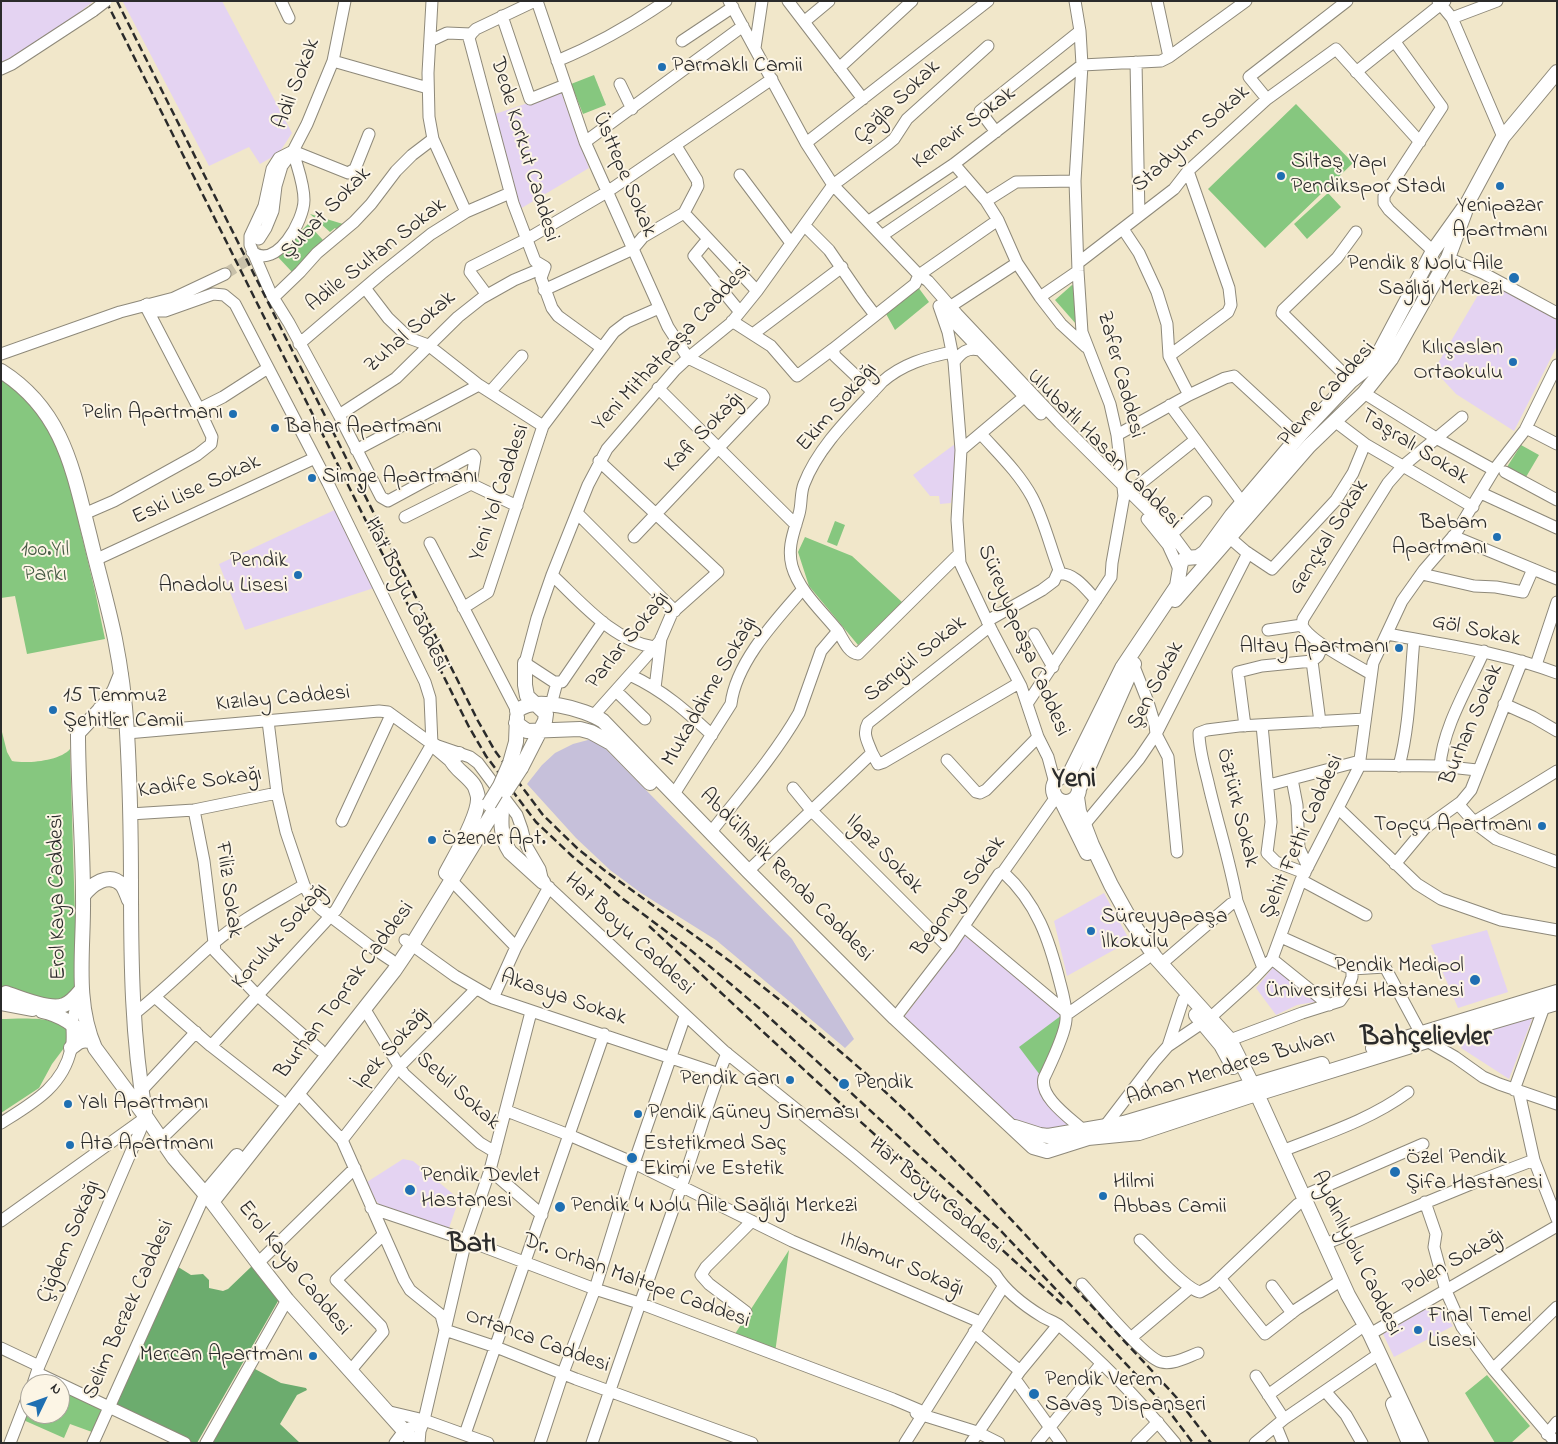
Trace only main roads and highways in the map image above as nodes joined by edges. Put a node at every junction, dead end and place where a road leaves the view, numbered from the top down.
1 (1557, 72) edge
2 (1468, 202) junction
3 (1433, 251) junction
4 (1448, 258) junction
5 (1, 371) edge
6 (1351, 381) junction
7 (1364, 393) junction
8 (1327, 406) junction
9 (1336, 422) junction
10 (1232, 514) junction
11 (1242, 525) junction
12 (1191, 557) junction
13 (1180, 570) junction
14 (1197, 574) junction
15 (121, 674) junction
16 (534, 704) junction
17 (100, 709) junction
18 (572, 709) junction
19 (125, 710) junction
20 (517, 717) junction
21 (569, 729) junction
22 (540, 730) junction
23 (432, 744) road end
24 (516, 765) junction
25 (1061, 787) junction
26 (1078, 793) junction
27 (673, 799) junction
28 (494, 811) junction
29 (449, 877) junction
30 (546, 885) road end
31 (84, 896) junction
32 (131, 905) junction
33 (408, 943) junction
34 (82, 989) junction
35 (1557, 992) edge
36 (2, 995) edge
37 (1550, 1005) edge
38 (32, 1008) junction
39 (1, 1010) edge
40 (1207, 1020) junction
41 (1421, 1036) junction
42 (92, 1044) junction
43 (71, 1048) road end
44 (140, 1075) junction
45 (119, 1081) junction
46 (1250, 1090) junction
47 (146, 1117) junction
48 (1006, 1121) junction
49 (1056, 1139) junction
50 (1047, 1151) joint
51 (208, 1198) junction
52 (1301, 1200) junction
53 (1364, 1332) junction
54 (415, 1443) edge
55 (1410, 1443) edge
56 (1421, 1443) edge

1 - 2 main road, Plevne Caddesi
2 - 3 main road, Plevne Caddesi
2 - 4 main road, Plevne Caddesi
3 - 4 main road
3 - 6 main road, Plevne Caddesi
4 - 7 main road, Plevne Caddesi
5 - 15 main road, Erol Kaya Caddesi
6 - 7 main road
6 - 8 main road, Plevne Caddesi
7 - 9 main road, Plevne Caddesi
8 - 9 main road
8 - 10 main road, Plevne Caddesi
9 - 11 main road, Plevne Caddesi
10 - 11 main road
10 - 12 main road, Plevne Caddesi
11 - 14 main road, Plevne Caddesi
12 - 13 main road
12 - 14 main road
13 - 14 main road
13 - 25 main road
14 - 26 main road, Plevne Caddesi
15 - 17 main road, Erol Kaya Caddesi
15 - 19 main road, Erol Kaya Caddesi
16 - 18 main road, Abdülhalik Renda Caddesi
16 - 20 main road, Abdülhalik Renda Caddesi
16 - 20 main road
16 - 22 main road
17 - 19 main road
17 - 31 main road, Erol Kaya Caddesi
18 - 21 main road
18 - 27 main road, Abdülhalik Renda Caddesi
19 - 32 main road, Erol Kaya Caddesi
20 - 22 main road
20 - 24 main road
21 - 22 main road, Abdülhalik Renda Caddesi
21 - 27 main road, Abdülhalik Renda Caddesi
22 - 24 main road
23 - 29 main road
24 - 28 main road, bridge
24 - 28 main road, Burhan Toprak Caddesi, bridge
25 - 26 main road
25 - 26 main road
25 - 40 main road
26 - 40 main road
27 - 48 main road, Abdülhalik Renda Caddesi
28 - 29 main road, Burhan Toprak Caddesi
28 - 30 main road
29 - 33 main road, Burhan Toprak Caddesi
31 - 32 main road
31 - 34 main road, Erol Kaya Caddesi
32 - 44 main road, Erol Kaya Caddesi
33 - 51 main road, Burhan Toprak Caddesi
33 - 51 main road, Burhan Toprak Caddesi
34 - 36 main road
34 - 42 main road, Erol Kaya Caddesi
35 - 41 main road, Adnan Menderes Bulvarı
36 - 38 highway
37 - 41 main road, Adnan Menderes Bulvarı
38 - 39 highway
38 - 42 main road
40 - 46 main road
40 - 46 main road
41 - 46 main road, Adnan Menderes Bulvarı
42 - 43 main road
42 - 45 main road, Erol Kaya Caddesi
44 - 45 main road
44 - 47 main road, Erol Kaya Caddesi
45 - 47 main road, Erol Kaya Caddesi
46 - 49 main road, Adnan Menderes Bulvarı
46 - 49 main road, Adnan Menderes Bulvarı
46 - 52 main road, Aydınlıyolu Caddesi
46 - 52 main road, Aydınlıyolu Caddesi
47 - 51 main road, Erol Kaya Caddesi
48 - 49 main road, Abdülhalik Renda Caddesi
48 - 50 main road, Abdülhalik Renda Caddesi
49 - 50 main road, Adnan Menderes Bulvarı
51 - 54 main road, Erol Kaya Caddesi
52 - 53 main road, Aydınlıyolu Caddesi
52 - 53 main road, Aydınlıyolu Caddesi
53 - 55 main road, Aydınlıyolu Caddesi
53 - 56 main road, Aydınlıyolu Caddesi

